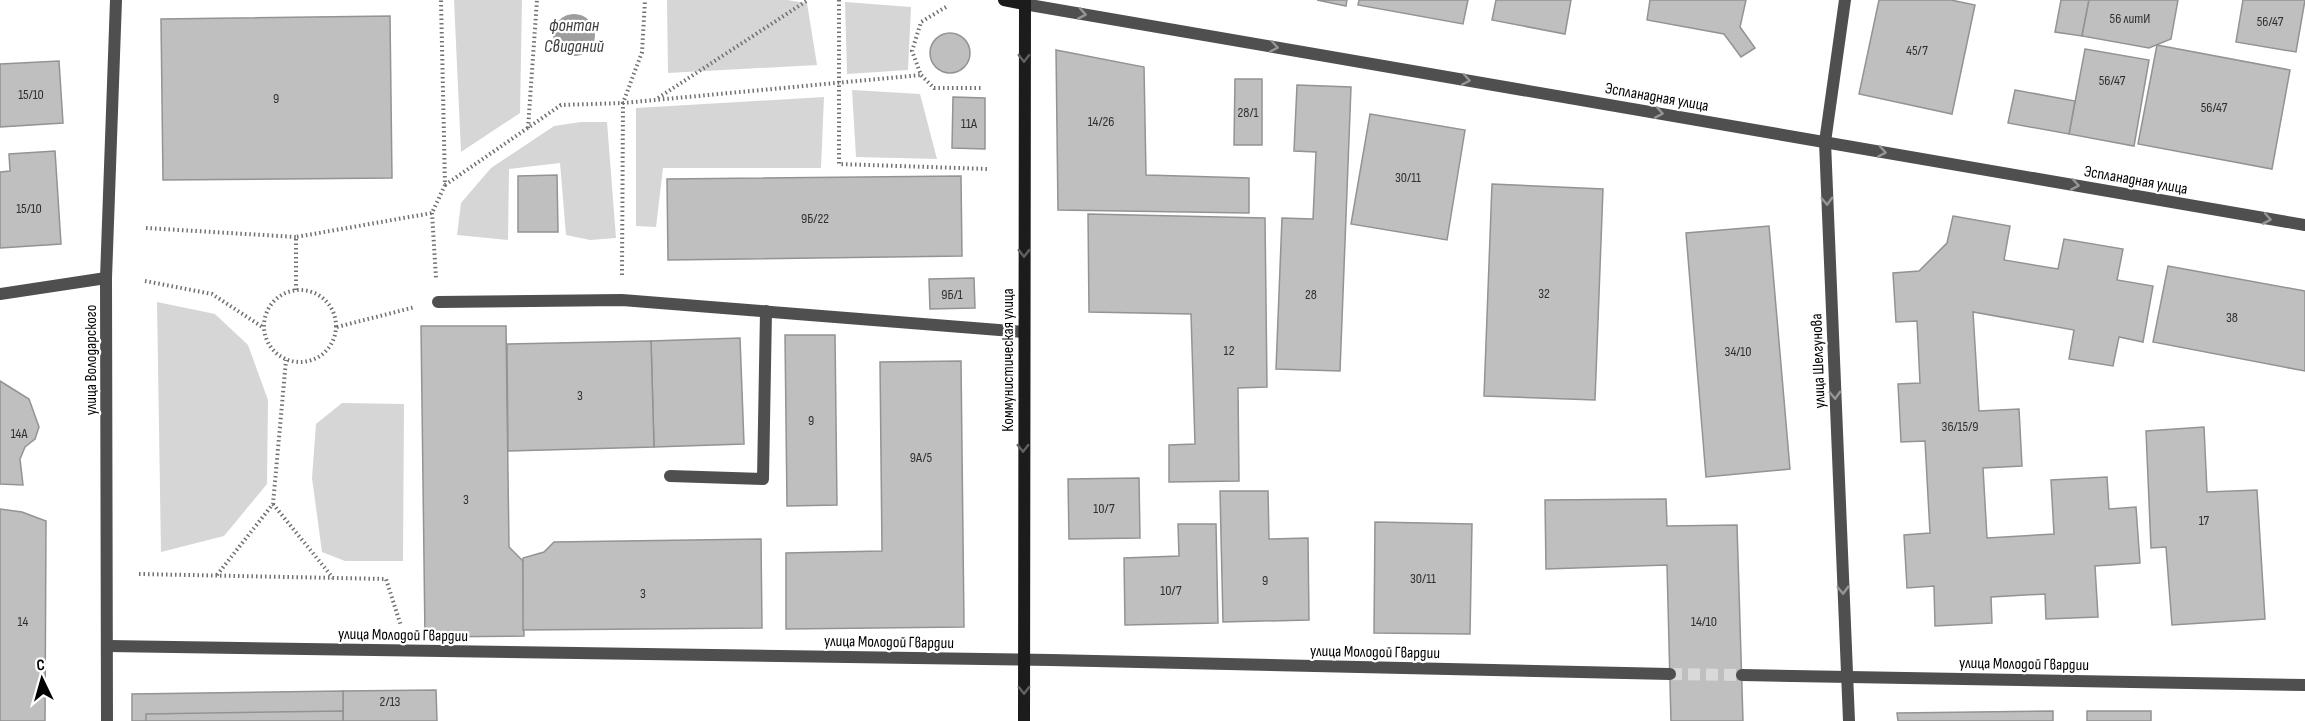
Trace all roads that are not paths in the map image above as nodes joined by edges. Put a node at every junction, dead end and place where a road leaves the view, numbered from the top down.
1 (116, 0) edge
2 (1004, 0) edge
3 (1845, 0) edge
4 (1025, 2) edge
5 (1825, 142) junction
6 (2305, 225) edge
7 (106, 278) junction
8 (0, 294) edge
9 (438, 302) road end
10 (766, 311) junction
11 (1023, 332) junction
12 (670, 476) dead end
13 (108, 646) junction
14 (1023, 660) junction
15 (1670, 674) tunnel mouth
16 (1742, 675) tunnel mouth
17 (1847, 676) junction
18 (2305, 685) edge
19 (107, 721) edge
20 (1024, 721) edge
21 (1849, 721) edge

1 - 7 street, улица Володарского
2 - 4 main road, Эспланадная улица
3 - 5 street, улица Шелгунова
4 -> 5 street, Эспланадная улица
4 -> 11 main road, Коммунистическая улица
5 -> 6 street, Эспланадная улица
5 -> 17 street, улица Шелгунова
7 - 8 street
7 - 13 street, улица Володарского
9 - 10 street
10 - 11 street
10 - 12 street
11 -> 14 main road, Коммунистическая улица
13 - 14 street, улица Молодой Гвардии
13 - 19 street, улица Володарского
14 - 15 street, улица Молодой Гвардии
14 -> 20 main road, Коммунистическая улица
16 - 17 street, улица Молодой Гвардии
17 - 18 street, улица Молодой Гвардии
17 - 21 street, улица Шелгунова

